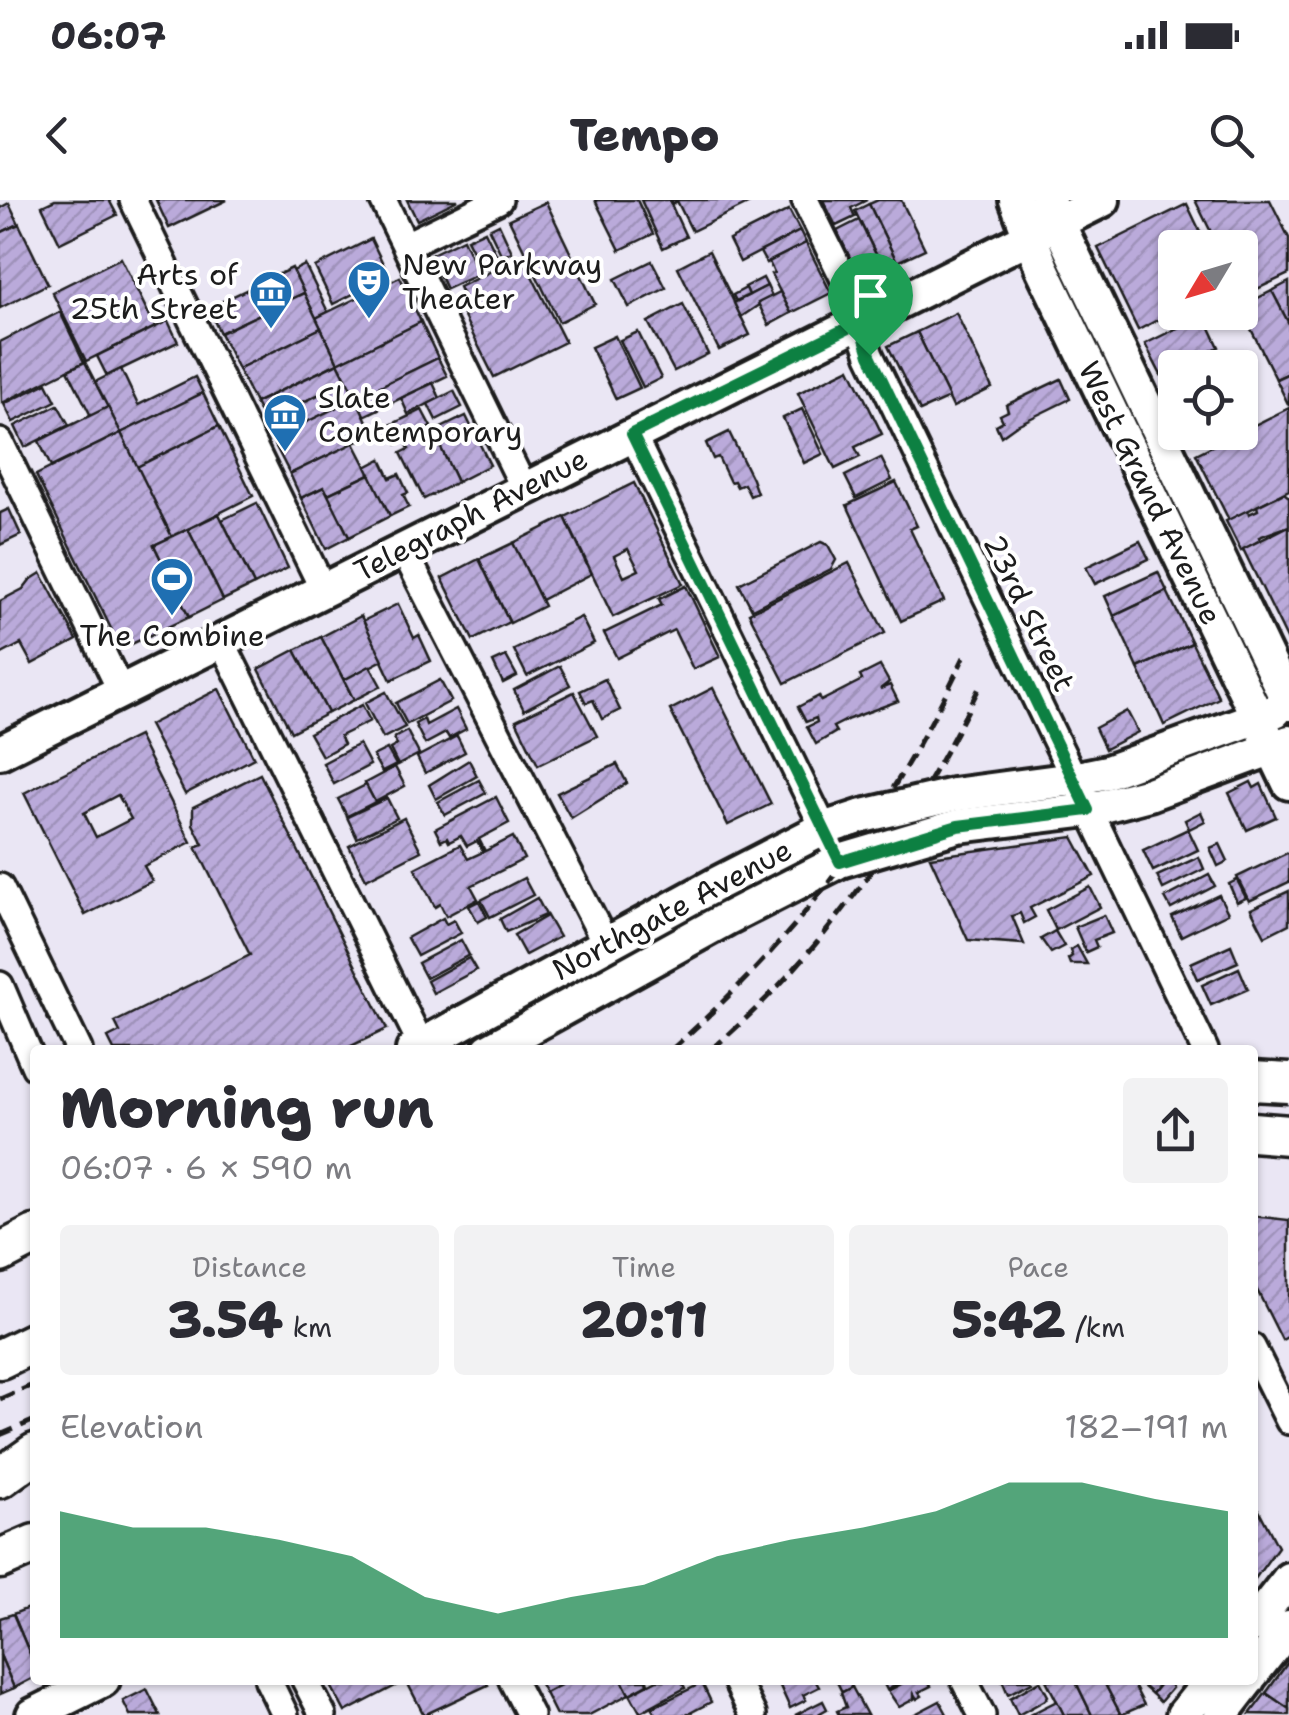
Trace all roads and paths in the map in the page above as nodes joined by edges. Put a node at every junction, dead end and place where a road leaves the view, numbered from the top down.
1 (133, 200) edge
2 (383, 200) edge
3 (498, 200) edge
4 (804, 200) edge
5 (1016, 200) edge
6 (1104, 200) edge
7 (1045, 220) edge
8 (406, 246) junction
9 (860, 322) junction
10 (632, 434) junction
11 (0, 442) edge
12 (524, 488) junction
13 (403, 549) junction
14 (323, 589) junction
15 (221, 640) junction
16 (121, 691) junction
17 (1289, 705) edge
18 (1258, 718) junction
19 (1281, 745) edge
20 (0, 752) edge
21 (1073, 780) junction
22 (1289, 783) edge
23 (1088, 810) junction
24 (955, 811) junction
25 (823, 828) junction
26 (840, 862) junction
27 (0, 887) edge
28 (606, 944) junction
29 (0, 984) edge
30 (77, 1045) edge
31 (418, 1045) edge
32 (427, 1045) edge
33 (498, 1045) edge
34 (1203, 1045) edge
35 (30, 1055) edge
36 (1258, 1081) edge
37 (1289, 1083) edge
38 (1258, 1098) edge
39 (1258, 1132) edge
40 (1289, 1135) edge
41 (30, 1238) edge
42 (0, 1253) edge
43 (30, 1317) edge
44 (0, 1331) edge
45 (30, 1344) edge
46 (0, 1359) edge
47 (1258, 1359) edge
48 (1289, 1421) edge
49 (30, 1452) edge
50 (30, 1454) edge
51 (0, 1462) edge
52 (0, 1478) edge
53 (30, 1546) edge
54 (0, 1559) edge
55 (1289, 1579) edge
56 (1258, 1618) edge
57 (1289, 1627) edge
58 (1258, 1666) edge
59 (94, 1685) edge
60 (271, 1685) edge
61 (307, 1685) edge
62 (515, 1685) edge
63 (738, 1685) edge
64 (967, 1685) edge
65 (1234, 1685) edge
66 (1200, 1697) edge
67 (47, 1712) edge
68 (286, 1715) edge
69 (322, 1715) edge
70 (530, 1715) edge
71 (753, 1715) edge
72 (982, 1715) edge

1 - 14 street
2 - 8 street
3 - 8 street
4 - 9 street, 23rd Street
5 - 7 main road, West Grand Avenue
6 - 7 main road, Telegraph Avenue
7 - 9 main road, Telegraph Avenue
7 - 17 main road, West Grand Avenue
7 - 18 main road, West Grand Avenue
8 - 12 street
9 - 10 main road, Telegraph Avenue
9 - 21 street, 23rd Street
10 - 12 main road, Telegraph Avenue
10 - 25 street
11 - 16 street
12 - 13 main road, Telegraph Avenue
13 - 14 main road, Telegraph Avenue
13 - 28 street
14 - 15 main road, Telegraph Avenue
15 - 16 main road, Telegraph Avenue
15 - 31 street
16 - 20 main road, Telegraph Avenue
17 - 18 main road, Northgate Avenue
18 - 19 main road, West Grand Avenue
18 - 21 main road, Northgate Avenue
19 - 22 main road, West Grand Avenue
19 - 23 main road, Northgate Avenue
21 - 23 street, 23rd Street
21 - 24 main road, Northgate Avenue
23 - 24 main road, Northgate Avenue
23 - 34 street, 23rd Street
24 - 25 main road, Northgate Avenue, bridge
24 - 26 main road, Northgate Avenue, bridge
25 - 26 street
25 - 28 main road, Northgate Avenue
26 - 33 main road, Northgate Avenue
27 - 30 street
28 - 32 main road, Northgate Avenue
29 - 35 street
36 - 37 highway, bridge
37 - 38 main road
39 - 40 highway
41 - 42 highway
43 - 44 highway
45 - 46 highway
47 - 48 street
49 - 51 highway
50 - 52 highway
53 - 54 highway
55 - 56 main road
57 - 58 main road
59 - 67 main road
60 - 68 street
61 - 69 street
62 - 70 street
63 - 71 street
64 - 72 street
65 - 66 main road

